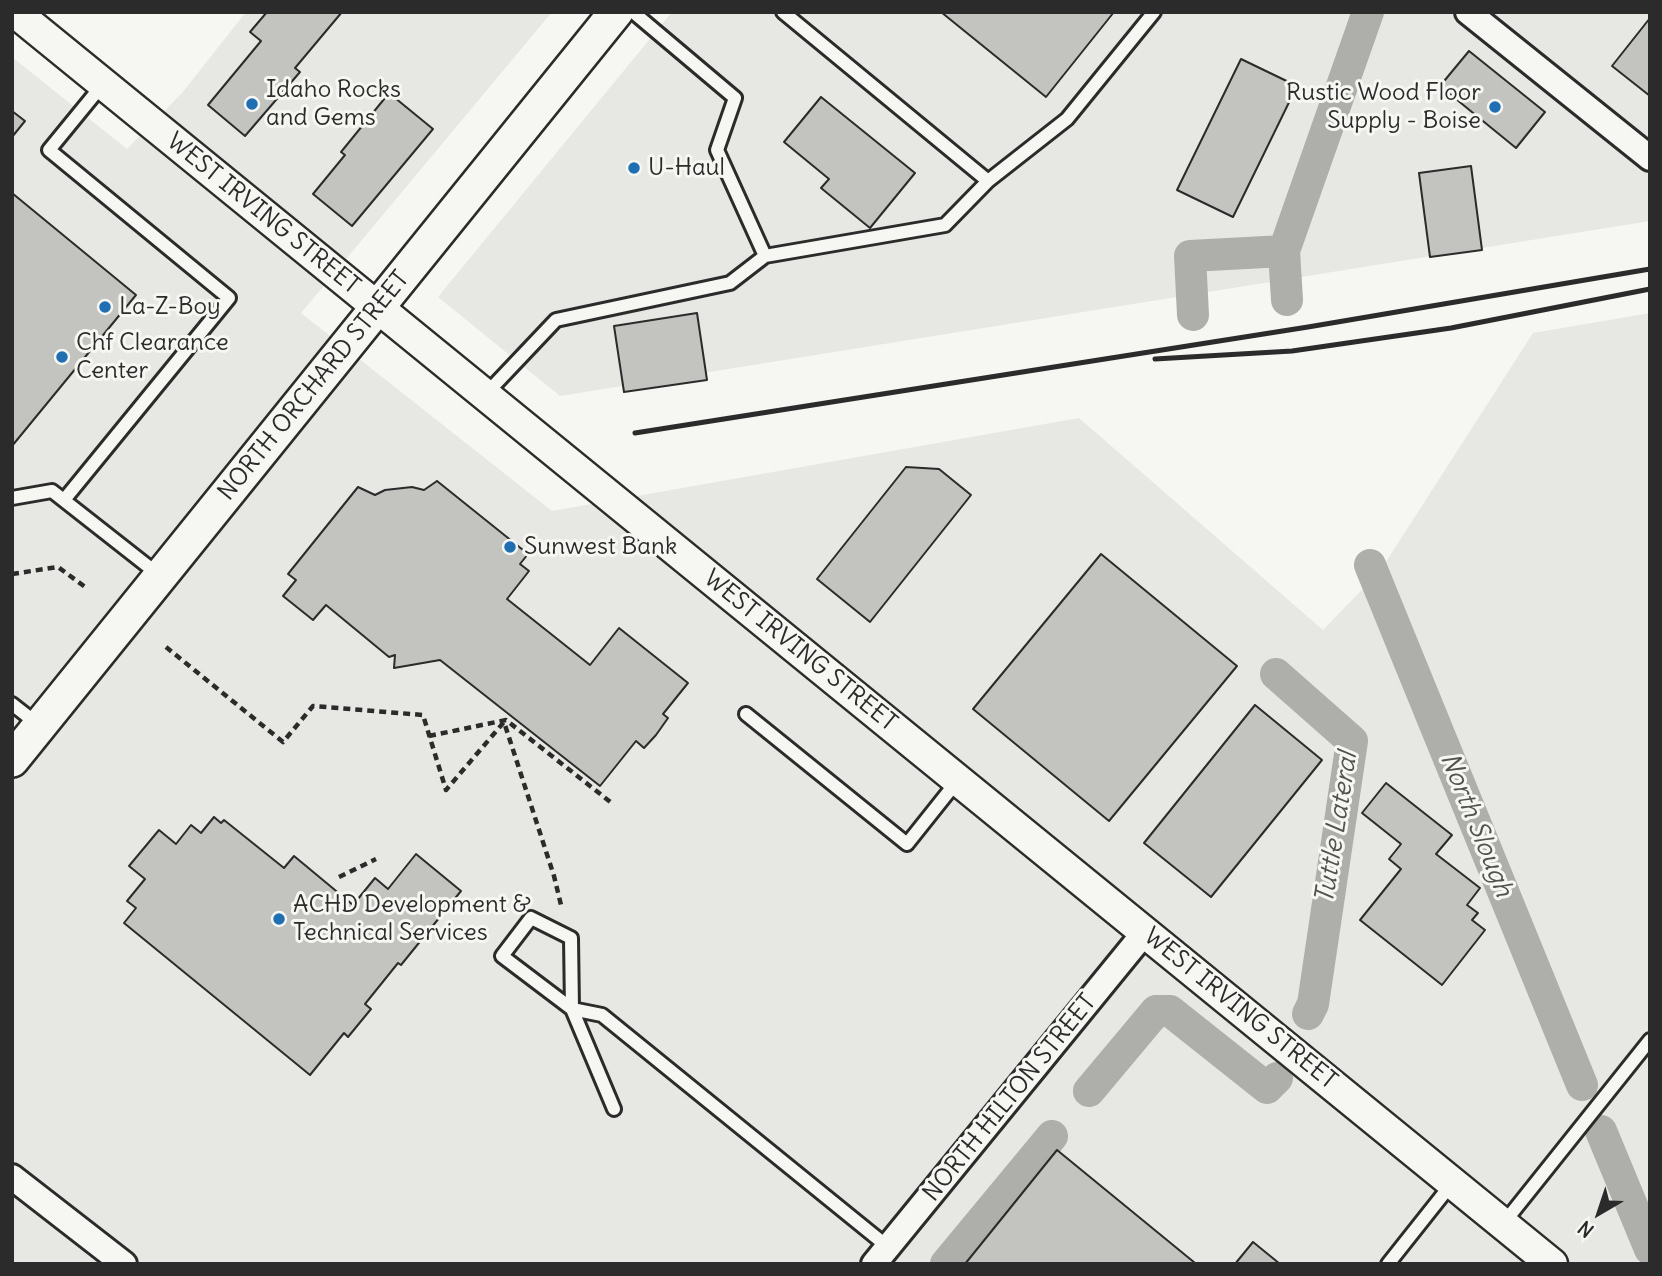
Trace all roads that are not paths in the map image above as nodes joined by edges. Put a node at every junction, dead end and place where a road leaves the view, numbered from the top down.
1 (15, 12) edge
2 (616, 12) edge
3 (633, 12) edge
4 (783, 12) edge
5 (1154, 12) edge
6 (1468, 12) edge
7 (103, 84) junction
8 (1650, 158) edge
9 (988, 181) junction
10 (765, 256) junction
11 (377, 307) junction
12 (485, 395) junction
13 (12, 498) edge
14 (64, 500) junction
15 (162, 577) junction
16 (12, 704) edge
17 (746, 714) dead end
18 (40, 726) junction
19 (12, 760) edge
20 (958, 780) junction
21 (1145, 932) junction
22 (572, 1009) junction
23 (1650, 1040) edge
24 (614, 1109) dead end
25 (12, 1177) edge
26 (1453, 1182) junction
27 (1503, 1224) junction
28 (881, 1255) edge
29 (124, 1264) edge
30 (1388, 1264) edge
31 (1552, 1264) edge

1 - 7 street, WEST IRVING STREET
2 - 11 main road, NORTH ORCHARD STREET
3 - 10 lane
4 - 9 lane
5 - 9 lane
6 - 8 street
7 - 11 street, WEST IRVING STREET
7 - 14 lane
9 - 10 lane
10 - 12 lane
11 - 12 street, WEST IRVING STREET
11 - 15 main road, NORTH ORCHARD STREET
12 - 20 street, WEST IRVING STREET
13 - 14 lane
14 - 15 lane
15 - 18 main road, NORTH ORCHARD STREET
16 - 18 lane
17 - 20 lane
18 - 19 main road, NORTH ORCHARD STREET
20 - 21 street, WEST IRVING STREET
21 - 26 street, WEST IRVING STREET
21 - 28 street, NORTH HILTON STREET
22 - 22 lane
22 - 24 lane
22 - 28 lane
23 - 27 lane
25 - 29 street
26 - 27 street, WEST IRVING STREET
26 - 30 lane
27 - 31 street, WEST IRVING STREET

